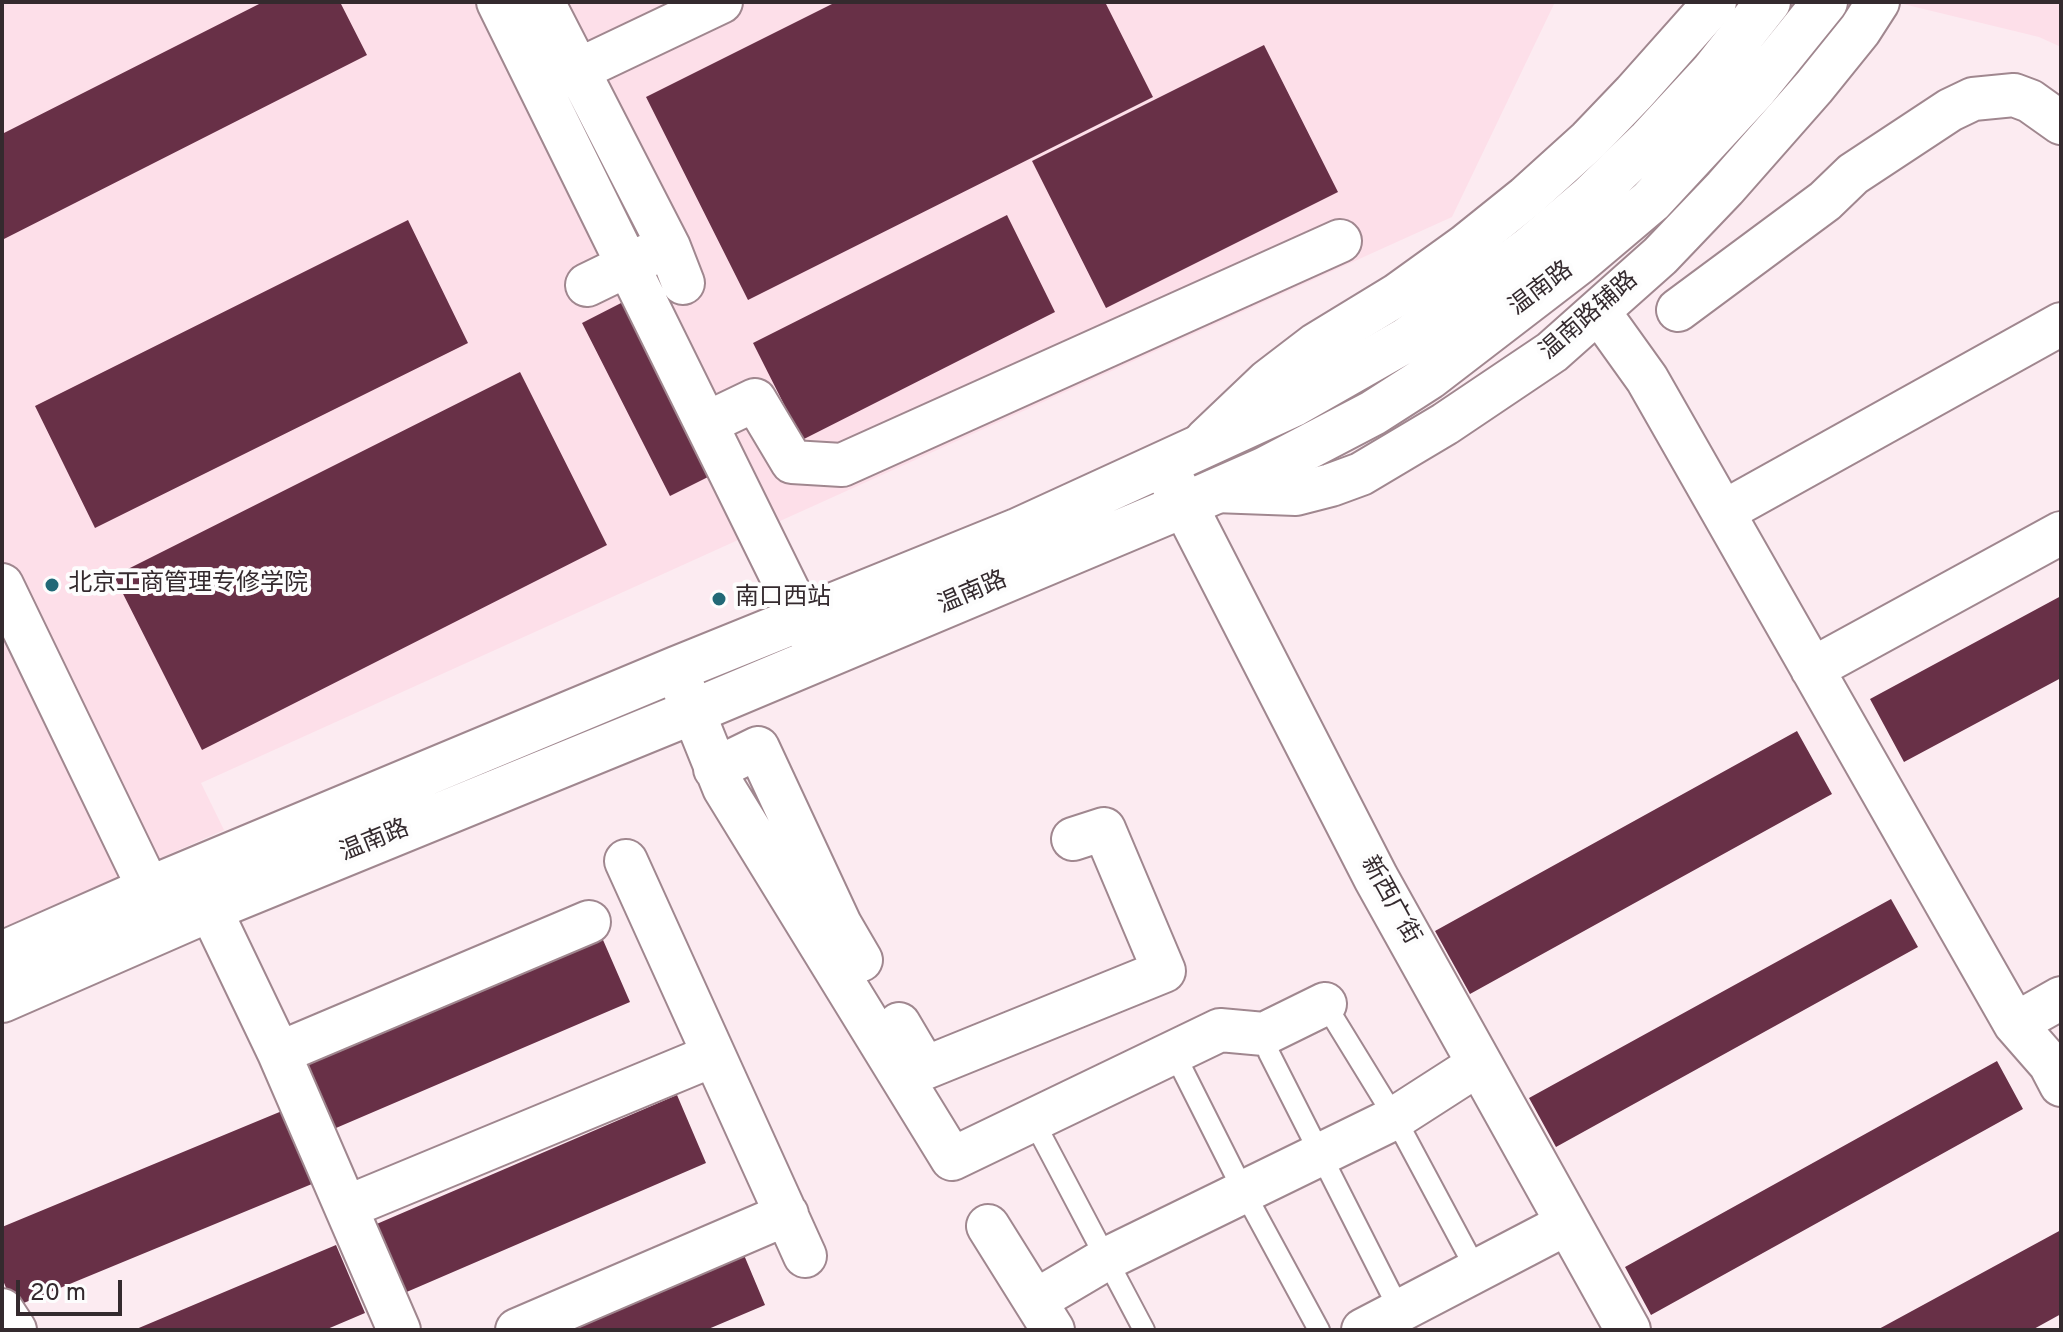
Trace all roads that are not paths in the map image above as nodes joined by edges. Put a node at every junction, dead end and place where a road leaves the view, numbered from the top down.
1 (498, 2) edge
2 (543, 2) edge
3 (721, 2) edge
4 (1715, 2) edge
5 (1768, 2) edge
6 (1825, 2) edge
7 (1878, 2) edge
8 (578, 70) junction
9 (2061, 123) edge
10 (1340, 241) dead end
11 (628, 263) junction
12 (587, 285) dead end
13 (1678, 310) dead end
14 (1599, 312) junction
15 (2061, 324) edge
16 (707, 423) junction
17 (1180, 458) junction
18 (1198, 498) junction
19 (1723, 512) junction
20 (2061, 533) edge
21 (2, 585) edge
22 (804, 617) junction
23 (821, 658) junction
24 (676, 669) junction
25 (1812, 669) junction
26 (692, 712) junction
27 (715, 769) junction
28 (1073, 839) dead end
29 (626, 861) dead end
30 (149, 889) junction
31 (210, 909) junction
32 (589, 922) dead end
33 (2, 954) edge
34 (2061, 998) edge
35 (2, 1000) edge
36 (1325, 1004) joint
37 (2015, 1024) junction
38 (1264, 1034) junction
39 (279, 1053) junction
40 (1174, 1053) junction
41 (714, 1055) junction
42 (1479, 1064) junction
43 (2061, 1085) edge
44 (1395, 1118) junction
45 (1033, 1120) junction
46 (1320, 1156) junction
47 (1243, 1190) junction
48 (347, 1207) junction
49 (787, 1214) junction
50 (1568, 1223) junction
51 (988, 1226) dead end
52 (805, 1256) dead end
53 (1106, 1259) junction
54 (1477, 1271) junction
55 (2, 1310) edge
56 (1400, 1311) junction
57 (1044, 1315) edge
58 (15, 1330) edge
59 (399, 1330) edge
60 (517, 1330) edge
61 (1144, 1330) edge
62 (1319, 1330) edge
63 (1363, 1330) edge
64 (1628, 1330) edge

1 - 11 street
2 - 8 street
3 - 8 street
4 - 17 street
5 - 17 main road, 温南路
6 - 18 main road, 温南路
7 - 14 street, 温南路辅路
8 - 11 street
9 - 13 street
10 - 16 street
11 - 12 street
11 - 16 street
14 - 18 street, 温南路辅路
14 - 19 street
15 - 19 street
16 - 22 street
17 - 18 main road, 新西广街
17 - 22 main road, 温南路
18 - 23 main road, 温南路
18 - 42 main road, 新西广街
19 - 25 street
20 - 25 street
21 - 30 street
22 - 23 street
22 - 24 main road, 温南路
23 - 26 main road, 温南路
24 - 26 street
24 - 30 main road, 温南路
25 - 37 street
26 - 27 street
26 - 31 main road, 温南路
27 - 28 street
27 - 45 street
29 - 41 street
30 - 33 main road, 温南路
31 - 35 main road, 温南路
31 - 39 street
32 - 39 street
34 - 37 street
36 - 38 street
36 - 44 lane
37 - 43 street
38 - 40 street
38 - 46 lane
39 - 48 street
40 - 45 street
40 - 47 lane
41 - 48 street
41 - 49 street
42 - 44 street
42 - 50 main road, 新西广街
44 - 46 street
44 - 54 lane
45 - 53 lane
46 - 47 street
46 - 56 lane
47 - 53 street
47 - 62 lane
48 - 59 street
49 - 52 street
49 - 60 street
50 - 54 street
50 - 64 main road, 新西广街
51 - 57 street
53 - 57 street
53 - 61 lane
54 - 56 street
55 - 58 street
56 - 63 street

